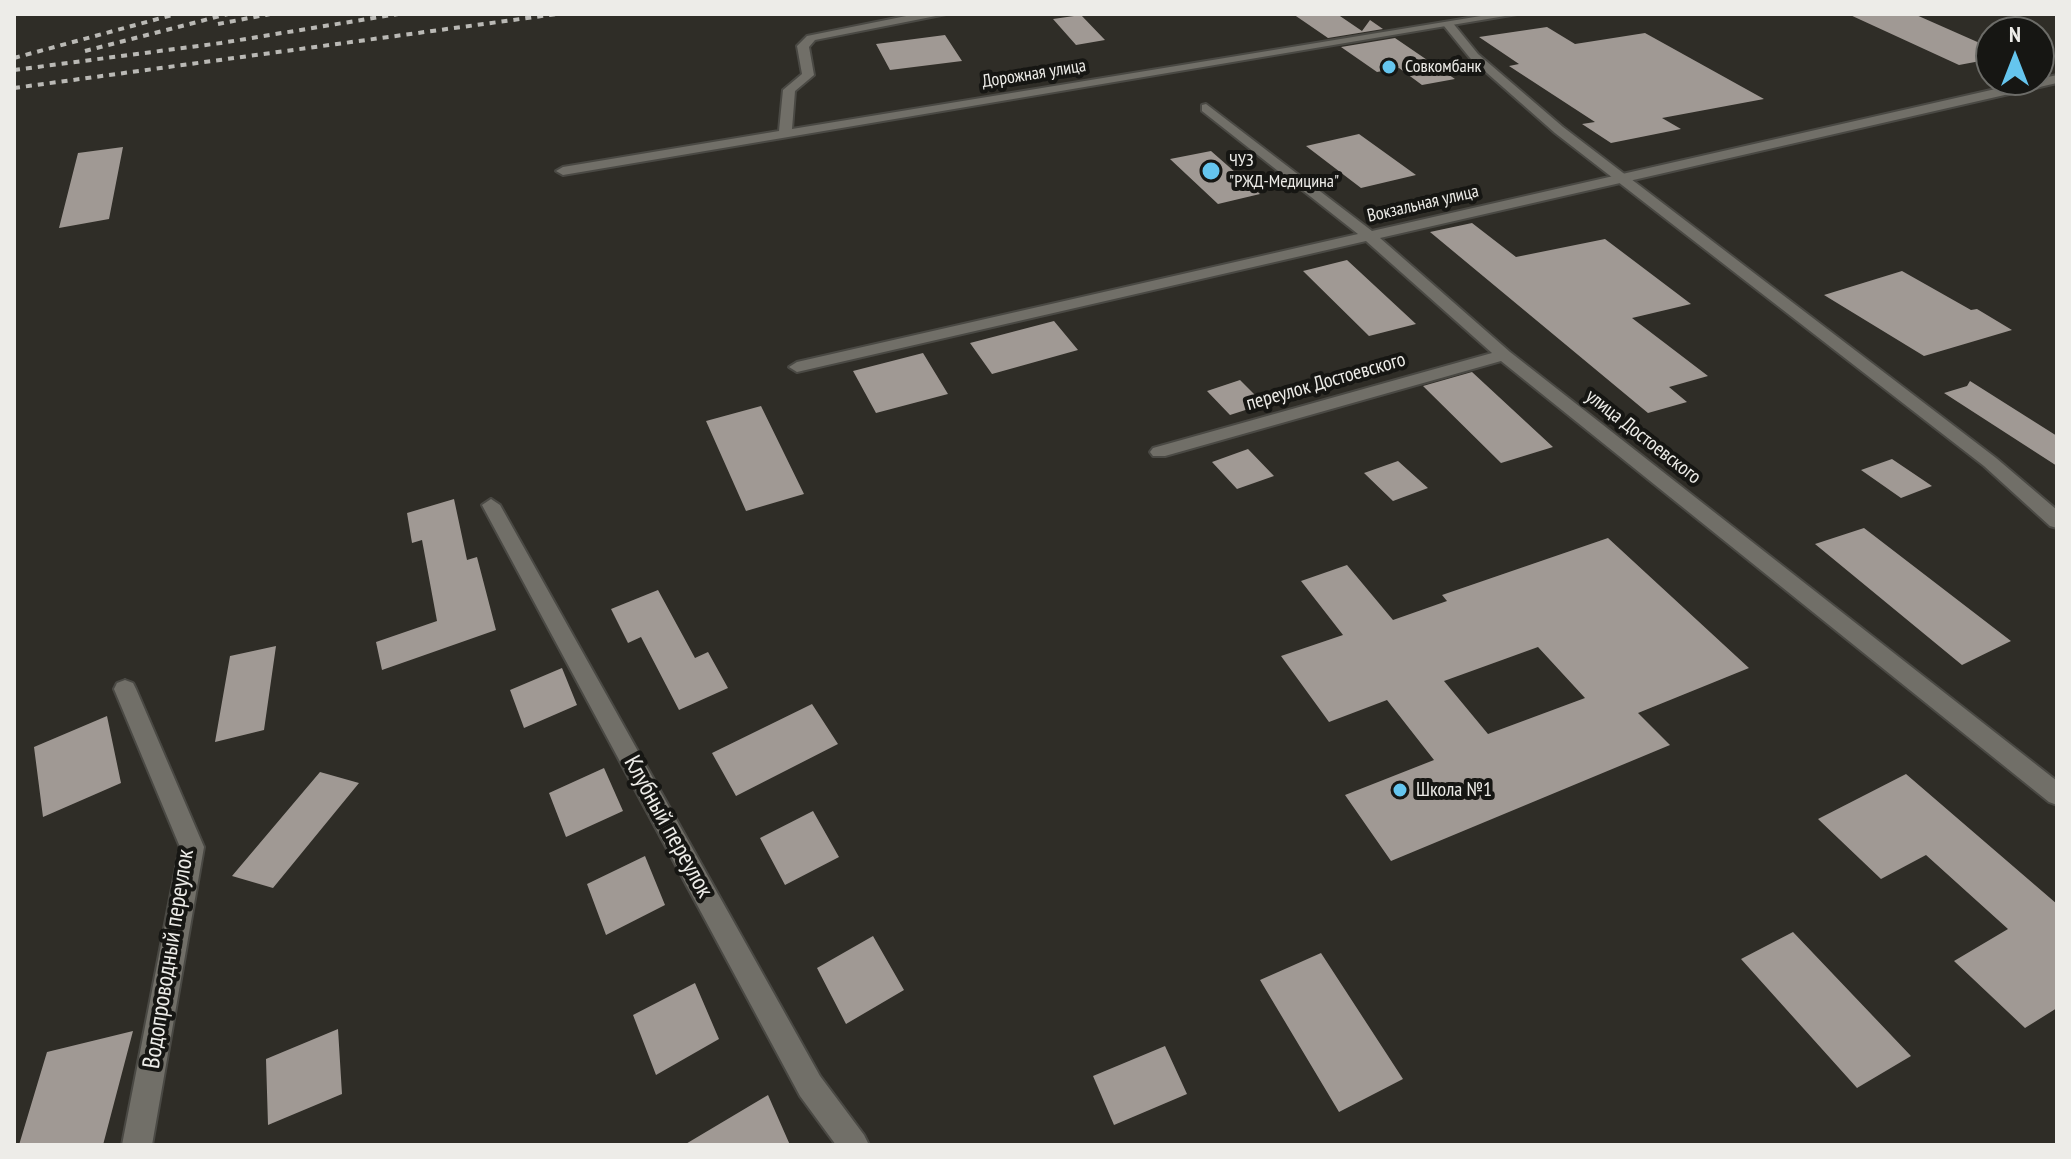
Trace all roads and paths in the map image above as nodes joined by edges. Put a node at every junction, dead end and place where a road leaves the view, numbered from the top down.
1 (941, 14) edge
2 (1433, 14) edge
3 (1512, 14) edge
4 (1448, 24) junction
5 (2057, 79) edge
6 (1206, 108) dead end
7 (785, 133) junction
8 (563, 171) dead end
9 (1622, 180) junction
10 (1370, 237) junction
11 (1504, 355) junction
12 (797, 367) dead end
13 (1159, 452) dead end
14 (491, 505) dead end
15 (2057, 521) edge
16 (125, 689) dead end
17 (2057, 795) edge
18 (137, 1145) edge
19 (854, 1145) edge

1 - 7 street
2 - 4 street
3 - 4 street, Дорожная улица
4 - 7 street, Дорожная улица
4 - 9 street
5 - 9 street, Вокзальная улица
6 - 10 street, улица Достоевского
7 - 8 street, Дорожная улица
9 - 10 street, Вокзальная улица
9 - 15 street
10 - 11 street, улица Достоевского
10 - 12 street, Вокзальная улица
11 - 13 street, переулок Достоевского
11 - 17 street, улица Достоевского
14 - 19 street, Клубный переулок
16 - 18 street, Водопроводный переулок

